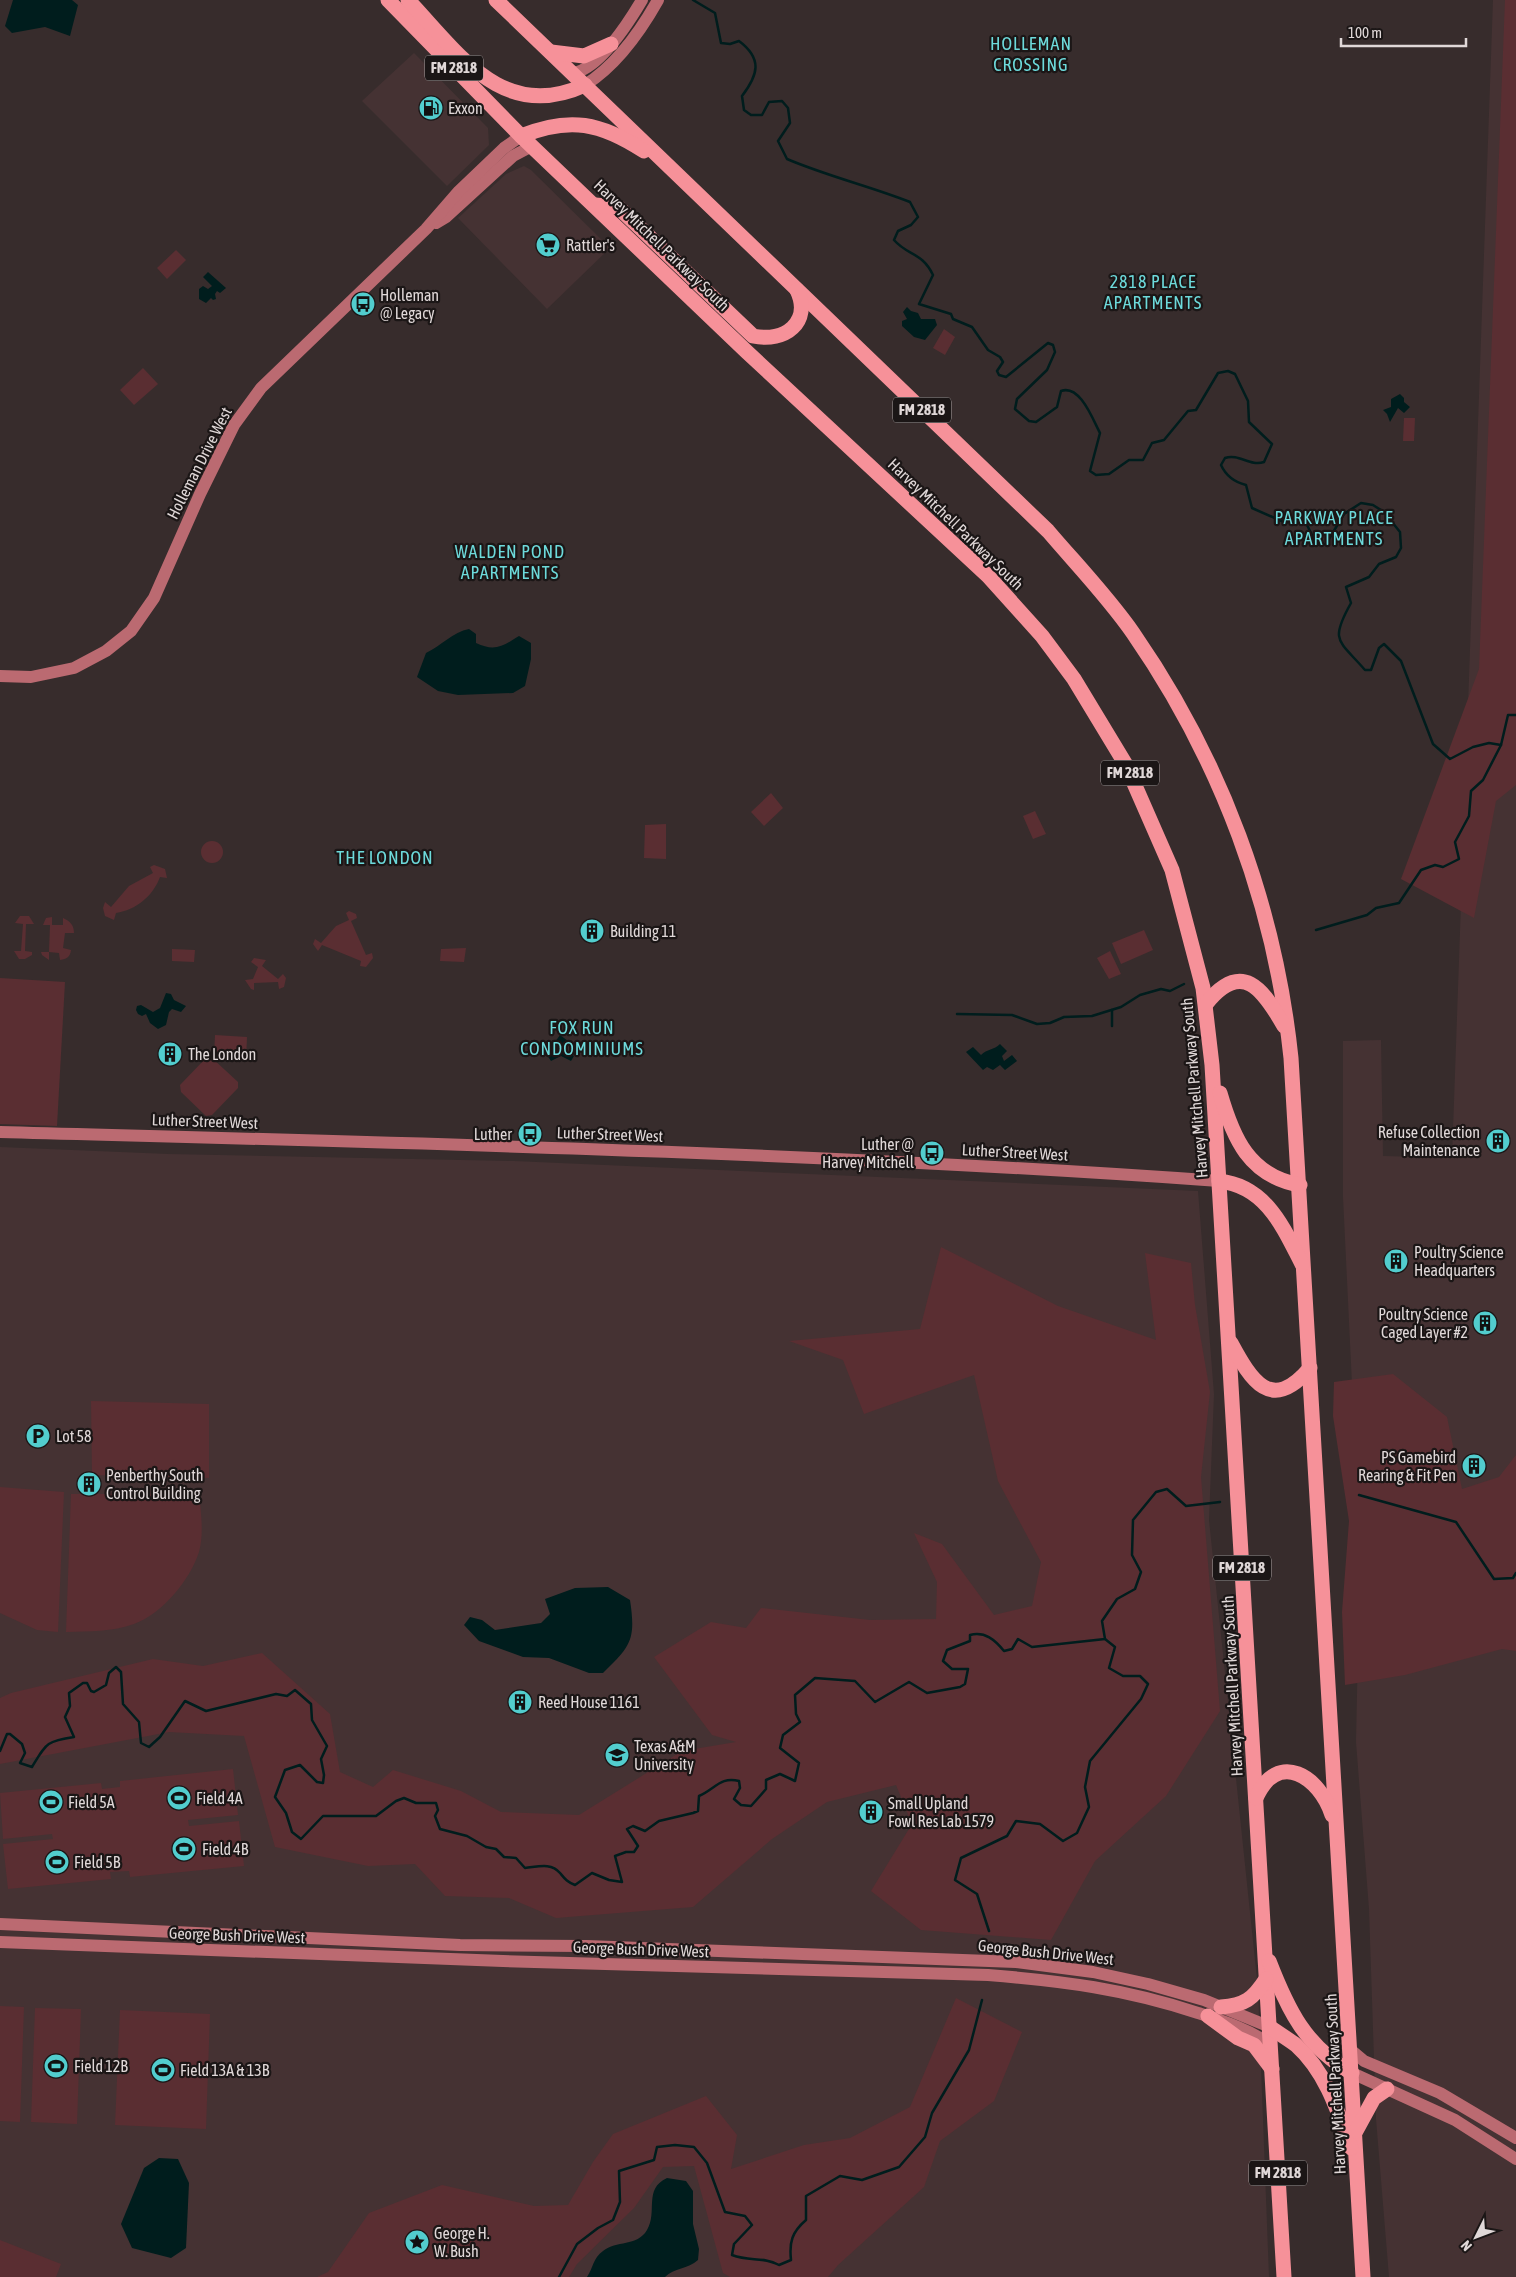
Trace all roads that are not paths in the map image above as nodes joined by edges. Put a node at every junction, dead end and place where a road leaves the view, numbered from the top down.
1 (388, 0) edge
2 (408, 0) edge
3 (496, 0) edge
4 (642, 0) edge
5 (658, 0) edge
6 (611, 44) junction
7 (550, 52) junction
8 (573, 73) junction
9 (586, 85) junction
10 (527, 141) junction
11 (673, 170) junction
12 (595, 205) junction
13 (796, 288) junction
14 (0, 676) edge
15 (1206, 1004) junction
16 (1289, 1034) junction
17 (1212, 1065) junction
18 (0, 1132) edge
19 (1219, 1181) junction
20 (1300, 1185) junction
21 (1304, 1268) junction
22 (1229, 1339) junction
23 (1310, 1368) junction
24 (1256, 1798) junction
25 (1337, 1831) junction
26 (0, 1924) edge
27 (0, 1942) edge
28 (1264, 1948) junction
29 (1266, 1979) junction
30 (1221, 2007) junction
31 (1208, 2016) junction
32 (1270, 2027) junction
33 (1271, 2045) junction
34 (1350, 2050) junction
35 (1272, 2069) junction
36 (1352, 2074) junction
37 (1387, 2089) junction
38 (1355, 2132) junction
39 (1516, 2138) edge
40 (1516, 2159) edge
41 (1357, 2166) junction
42 (1284, 2277) edge
43 (1364, 2277) edge

1 - 10 highway, Harvey Mitchell Parkway South / FM 2818
2 - 9 highway
3 - 7 highway, Harvey Mitchell Parkway South / FM 2818
4 - 6 street
5 - 9 street
6 - 7 highway
6 - 8 street
7 - 8 highway, Harvey Mitchell Parkway South / FM 2818
8 - 9 highway, Harvey Mitchell Parkway South / FM 2818
9 - 11 highway, Harvey Mitchell Parkway South / FM 2818
10 - 11 highway
10 - 12 highway, Harvey Mitchell Parkway South / FM 2818
10 - 14 street, Holleman Drive West
11 - 13 highway, Harvey Mitchell Parkway South / FM 2818
12 - 13 highway
12 - 15 highway, Harvey Mitchell Parkway South / FM 2818
13 - 16 highway, Harvey Mitchell Parkway South / FM 2818
15 - 16 highway
15 - 17 highway, Harvey Mitchell Parkway South / FM 2818
16 - 20 highway, Harvey Mitchell Parkway South / FM 2818
17 - 19 highway, Harvey Mitchell Parkway South / FM 2818
17 - 20 highway
18 - 19 street, Luther Street West
19 - 21 highway
19 - 22 highway, Harvey Mitchell Parkway South / FM 2818
20 - 21 highway, Harvey Mitchell Parkway South / FM 2818
21 - 23 highway, Harvey Mitchell Parkway South / FM 2818
22 - 23 highway
22 - 24 highway, Harvey Mitchell Parkway South / FM 2818
23 - 25 highway, Harvey Mitchell Parkway South / FM 2818
24 - 25 highway
24 - 28 highway, Harvey Mitchell Parkway South / FM 2818
25 - 34 highway, Harvey Mitchell Parkway South / FM 2818
26 - 30 street, George Bush Drive West
27 - 31 street, George Bush Drive West
28 - 29 highway, Harvey Mitchell Parkway South / FM 2818
28 - 36 highway
29 - 30 highway
29 - 32 highway, Harvey Mitchell Parkway South / FM 2818
30 - 32 street, George Bush Drive West
31 - 33 street, George Bush Drive West
31 - 35 highway
32 - 33 highway, Harvey Mitchell Parkway South / FM 2818
32 - 41 highway
33 - 35 highway, Harvey Mitchell Parkway South / FM 2818
34 - 36 highway, Harvey Mitchell Parkway South / FM 2818
34 - 39 street
35 - 42 highway, Harvey Mitchell Parkway South / FM 2818
36 - 37 street
36 - 38 highway, Harvey Mitchell Parkway South / FM 2818
37 - 38 highway
37 - 40 street
38 - 41 highway, Harvey Mitchell Parkway South / FM 2818
41 - 43 highway, Harvey Mitchell Parkway South / FM 2818

